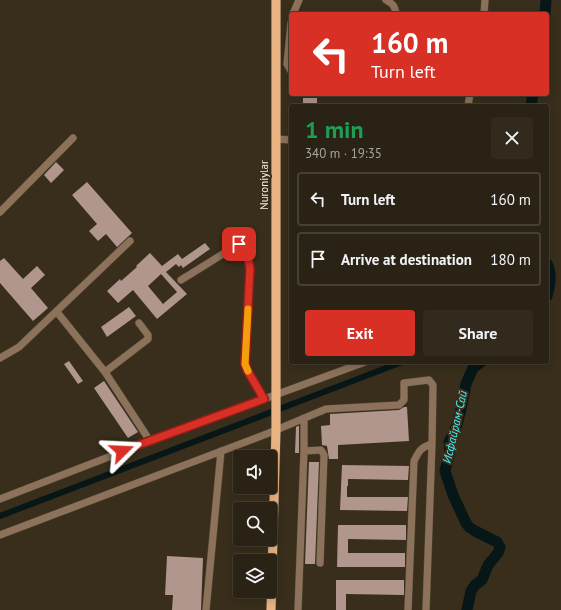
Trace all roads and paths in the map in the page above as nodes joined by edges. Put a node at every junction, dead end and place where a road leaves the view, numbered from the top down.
1 (276, 0) edge
2 (299, 0) edge
3 (386, 0) edge
4 (485, 0) edge
5 (294, 12) edge
6 (396, 12) edge
7 (484, 12) edge
8 (289, 50) edge
9 (289, 66) edge
10 (73, 138) dead end
11 (276, 139) junction
12 (289, 140) edge
13 (0, 212) edge
14 (130, 241) dead end
15 (182, 280) dead end
16 (57, 312) junction
17 (139, 323) dead end
18 (0, 358) edge
19 (360, 364) edge
20 (105, 372) junction
21 (276, 395) junction
22 (264, 399) junction
23 (304, 418) junction
24 (276, 430) junction
25 (150, 440) junction
26 (432, 444) junction
27 (221, 451) junction
28 (304, 451) junction
29 (0, 499) edge
30 (0, 535) edge
31 (320, 563) dead end
32 (206, 610) edge
33 (272, 610) edge
34 (298, 610) edge
35 (408, 610) edge
36 (426, 610) edge

1 - 11 main road, Nuroniylar
2 - 5 street
3 - 6 street
4 - 7 street
8 - 9 street
10 - 13 street
11 - 12 street
11 - 21 main road, Nuroniylar
14 - 16 street
15 - 22 street
16 - 18 street
16 - 20 street
17 - 20 street
19 - 21 street
20 - 25 street
21 - 22 street
21 - 24 main road, Nuroniylar
22 - 25 street
23 - 24 street
23 - 26 street
23 - 28 street
24 - 27 street
24 - 33 main road, Nuroniylar
25 - 29 street
26 - 35 street
26 - 36 street
27 - 30 street
27 - 32 street
28 - 31 street
28 - 34 street

